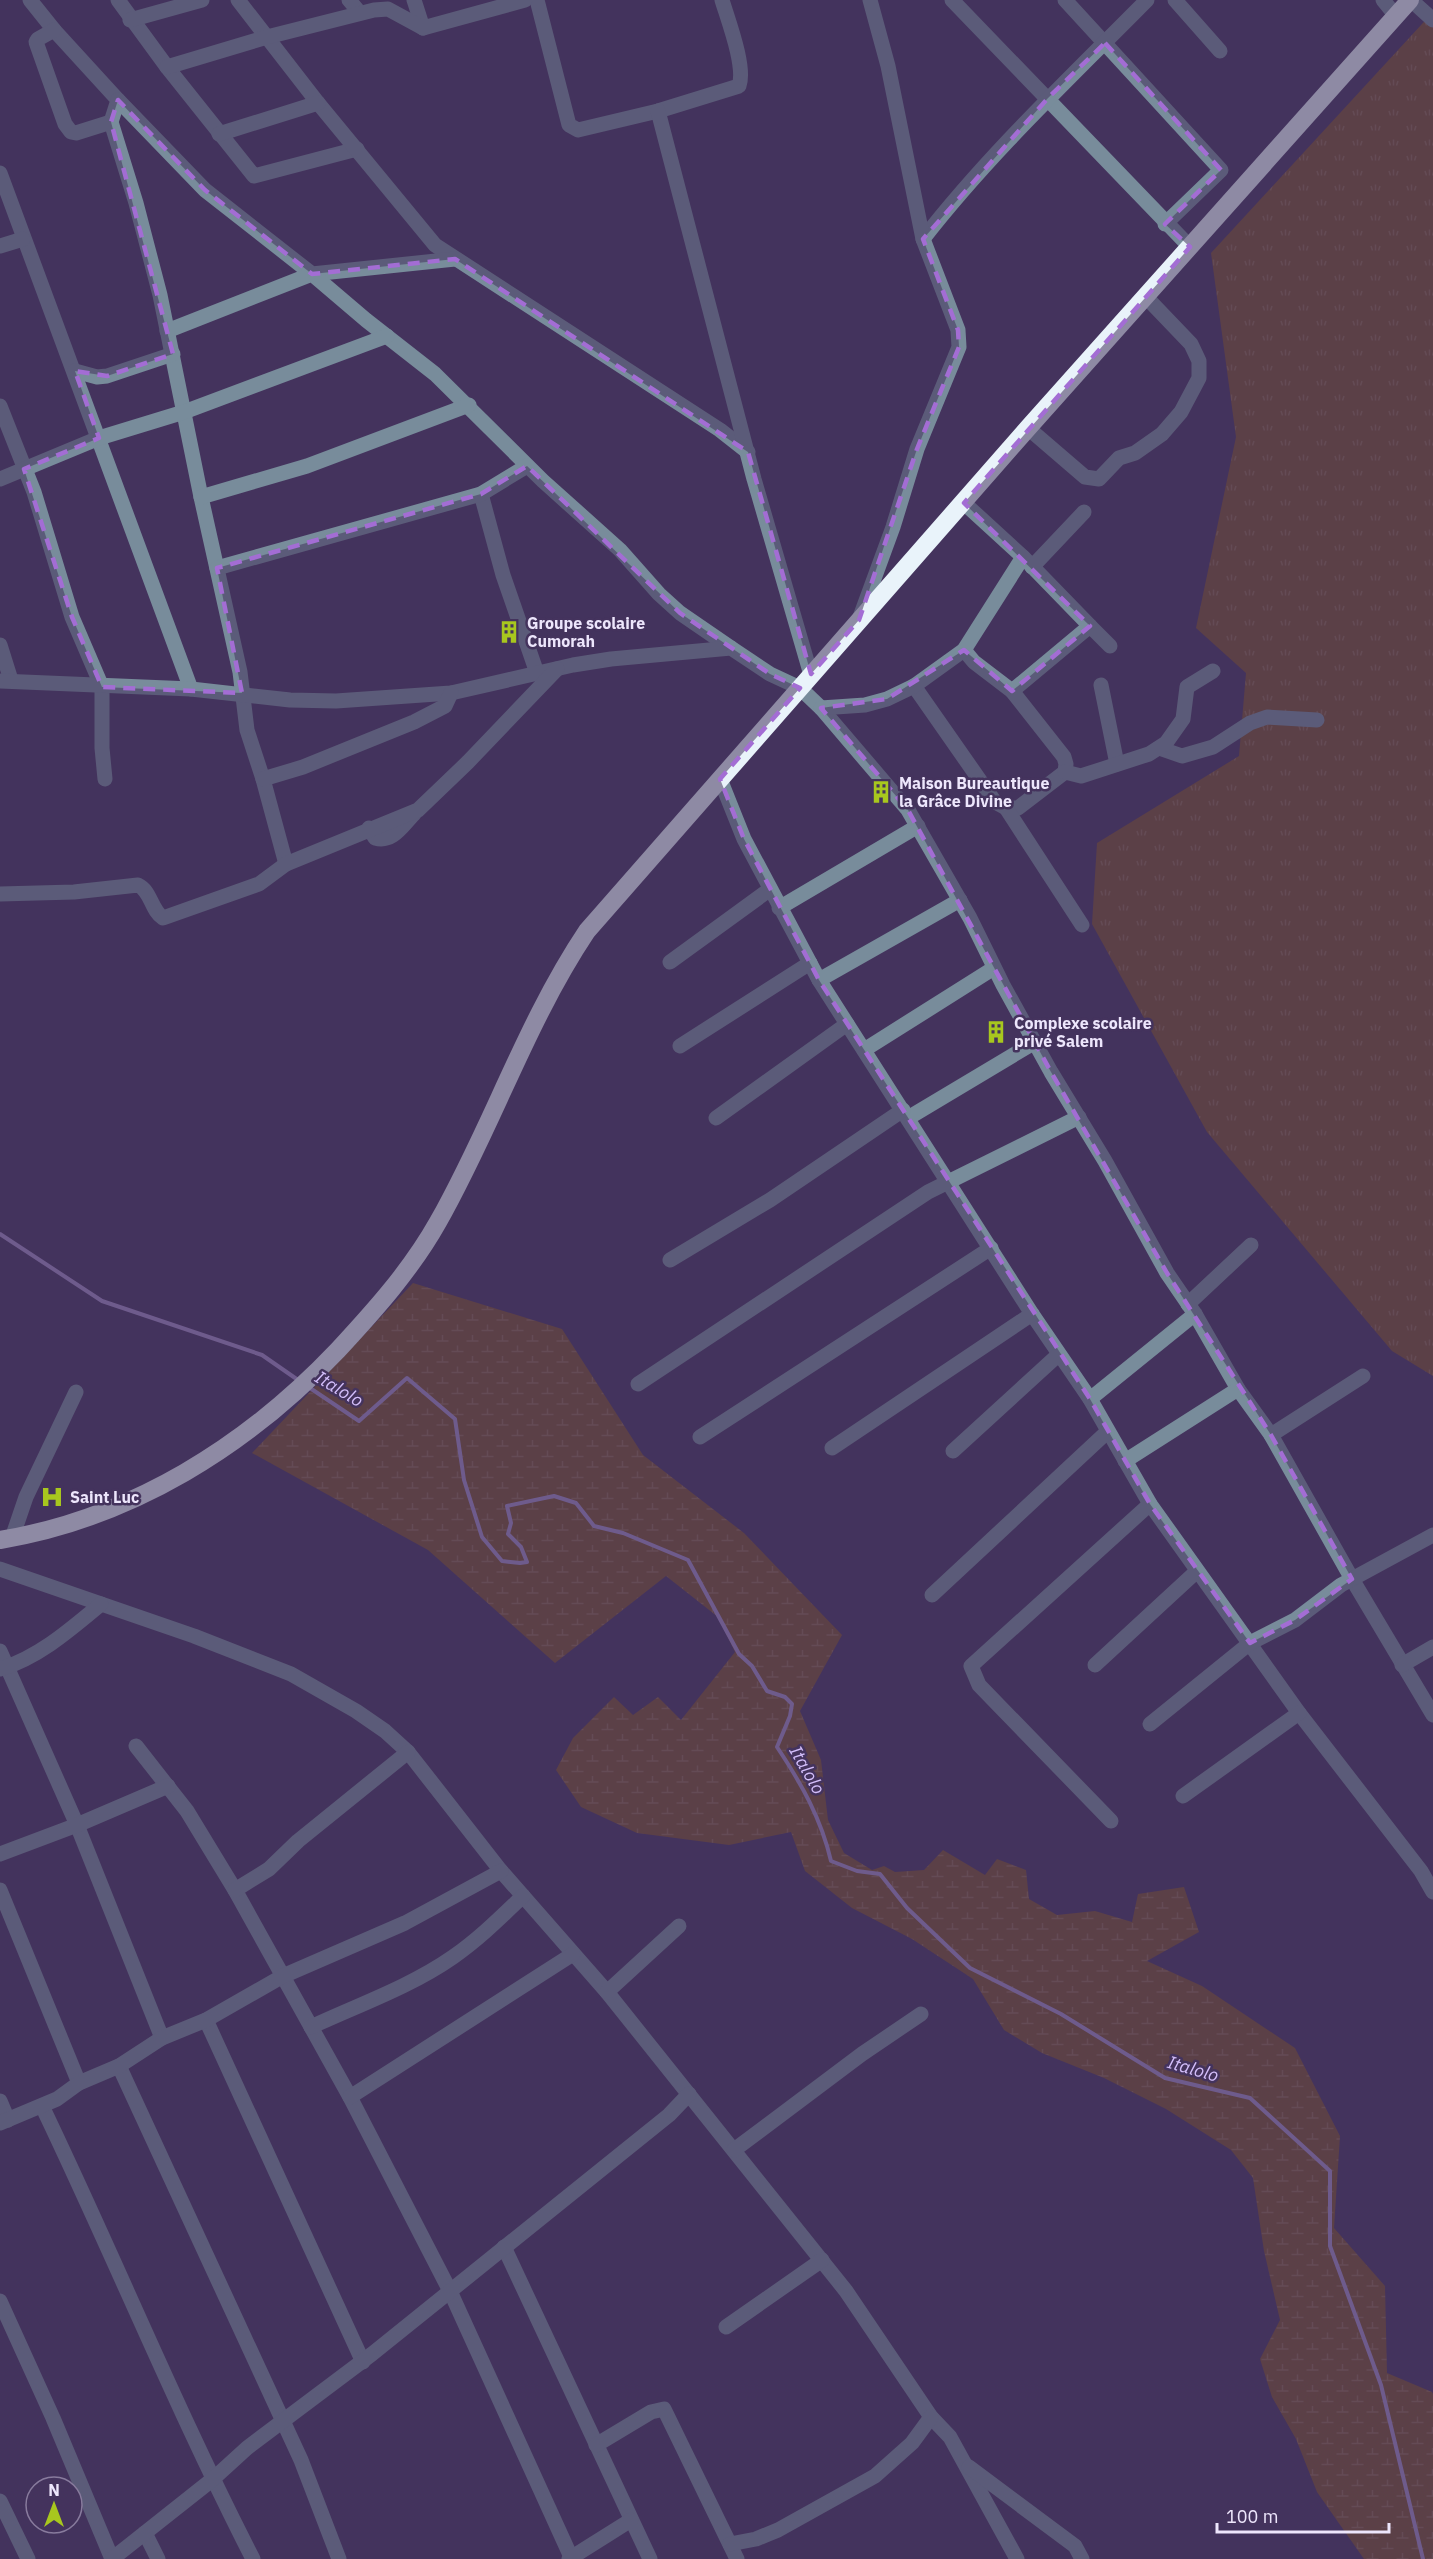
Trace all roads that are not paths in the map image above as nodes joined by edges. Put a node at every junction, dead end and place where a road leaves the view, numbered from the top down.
1 (30, 0) edge
2 (118, 0) edge
3 (202, 0) edge
4 (238, 0) edge
5 (349, 0) edge
6 (414, 0) edge
7 (525, 0) edge
8 (537, 0) edge
9 (722, 0) edge
10 (870, 0) edge
11 (952, 0) edge
12 (1065, 0) edge
13 (1147, 0) edge
14 (1175, 0) edge
15 (1411, 0) edge
16 (1388, 5) edge
17 (360, 13) junction
18 (130, 20) junction
19 (1433, 20) edge
20 (423, 28) junction
21 (54, 30) junction
22 (267, 37) junction
23 (1105, 43) junction
24 (1220, 51) dead end
25 (167, 67) junction
26 (1048, 98) junction
27 (118, 100) junction
28 (318, 103) junction
29 (658, 111) junction
30 (111, 122) junction
31 (219, 134) junction
32 (357, 149) junction
33 (0, 173) edge
34 (1165, 224) junction
35 (23, 239) junction
36 (923, 239) junction
37 (0, 246) edge
38 (1190, 247) junction
39 (455, 259) junction
40 (312, 274) junction
41 (1146, 297) junction
42 (167, 331) junction
43 (387, 336) junction
44 (173, 354) junction
45 (75, 371) junction
46 (469, 405) junction
47 (0, 406) edge
48 (184, 412) junction
49 (1028, 428) junction
50 (99, 438) junction
51 (748, 452) junction
52 (527, 466) junction
53 (24, 469) junction
54 (0, 479) edge
55 (481, 494) junction
56 (201, 496) junction
57 (964, 503) junction
58 (1084, 512) dead end
59 (1028, 562) junction
60 (217, 568) junction
61 (859, 620) junction
62 (1090, 626) junction
63 (0, 645) edge
64 (1110, 646) dead end
65 (731, 648) junction
66 (964, 650) junction
67 (557, 669) junction
68 (1213, 670) dead end
69 (537, 673) junction
70 (6, 681) edge
71 (805, 681) junction
72 (914, 686) junction
73 (1101, 686) dead end
74 (102, 687) junction
75 (191, 689) junction
76 (1012, 691) junction
77 (242, 693) junction
78 (451, 693) junction
79 (821, 708) junction
80 (1317, 720) dead end
81 (1159, 748) junction
82 (1117, 764) junction
83 (1065, 772) junction
84 (105, 779) dead end
85 (264, 779) junction
86 (720, 779) junction
87 (1006, 808) junction
88 (918, 826) junction
89 (286, 864) junction
90 (769, 890) junction
91 (0, 894) edge
92 (960, 900) junction
93 (779, 908) junction
94 (1082, 925) dead end
95 (670, 962) dead end
96 (810, 963) junction
97 (994, 968) junction
98 (819, 980) junction
99 (847, 1024) junction
100 (1035, 1042) junction
101 (680, 1046) dead end
102 (864, 1050) junction
103 (906, 1114) junction
104 (1079, 1117) junction
105 (716, 1118) dead end
106 (948, 1180) junction
107 (1251, 1245) dead end
108 (991, 1248) junction
109 (670, 1260) dead end
110 (1192, 1309) junction
111 (1032, 1314) junction
112 (1058, 1355) junction
113 (1363, 1376) dead end
114 (639, 1384) dead end
115 (1238, 1389) junction
116 (75, 1392) dead end
117 (1090, 1399) junction
118 (1107, 1432) junction
119 (1271, 1435) junction
120 (700, 1437) dead end
121 (832, 1448) dead end
122 (953, 1451) dead end
123 (1125, 1461) junction
124 (1150, 1503) junction
125 (1433, 1535) edge
126 (6, 1539) edge
127 (0, 1569) edge
128 (1197, 1571) junction
129 (1352, 1579) junction
130 (932, 1595) dead end
131 (101, 1604) junction
132 (1250, 1643) junction
133 (1433, 1647) edge
134 (0, 1651) edge
135 (1095, 1665) dead end
136 (1402, 1665) junction
137 (4, 1668) edge
138 (1299, 1713) junction
139 (1433, 1715) edge
140 (1150, 1724) dead end
141 (136, 1746) dead end
142 (408, 1752) junction
143 (168, 1786) junction
144 (1183, 1797) dead end
145 (1111, 1821) dead end
146 (77, 1825) junction
147 (0, 1854) edge
148 (501, 1871) junction
149 (0, 1890) edge
150 (235, 1890) junction
151 (1433, 1892) edge
152 (524, 1896) junction
153 (679, 1926) dead end
154 (573, 1954) junction
155 (283, 1976) junction
156 (607, 1992) junction
157 (921, 2014) dead end
158 (206, 2020) junction
159 (311, 2027) junction
160 (162, 2038) junction
161 (120, 2066) junction
162 (79, 2083) junction
163 (689, 2094) junction
164 (350, 2097) junction
165 (0, 2101) edge
166 (42, 2106) junction
167 (4, 2122) edge
168 (734, 2150) junction
169 (504, 2247) junction
170 (822, 2260) junction
171 (450, 2291) junction
172 (0, 2301) edge
173 (726, 2327) dead end
174 (363, 2362) junction
175 (931, 2417) junction
176 (283, 2421) junction
177 (596, 2445) junction
178 (965, 2464) junction
179 (213, 2479) junction
180 (0, 2501) edge
181 (631, 2520) junction
182 (145, 2533) junction
183 (730, 2544) junction
184 (570, 2558) edge
185 (28, 2559) edge
186 (112, 2559) edge
187 (158, 2559) edge
188 (253, 2559) edge
189 (339, 2559) edge
190 (650, 2559) edge
191 (737, 2559) edge
192 (1017, 2559) edge
193 (1082, 2559) edge

1 - 21 street
2 - 18 street
3 - 18 street
4 - 22 street
5 - 17 street
6 - 20 street
7 - 20 street
8 - 29 street
9 - 29 street
10 - 36 street
11 - 26 street
12 - 23 street
13 - 23 street
14 - 24 street
15 - 16 highway
15 - 19 street
16 - 38 highway
17 - 20 street
17 - 22 street
18 - 25 street
21 - 27 street
21 - 30 street
22 - 25 street
22 - 28 street
23 - 26 street
23 - 34 street
25 - 31 street
26 - 34 street
26 - 36 street
27 - 30 street
27 - 40 street
28 - 31 street
28 - 32 street
29 - 51 street
30 - 42 street
31 - 32 street
32 - 39 street
33 - 35 street
34 - 38 street
35 - 37 street
35 - 45 street
36 - 61 street
38 - 41 highway
39 - 40 street
39 - 51 street
40 - 42 street
40 - 43 street
41 - 49 highway
41 - 49 street
42 - 44 street
43 - 46 street
43 - 48 street
44 - 45 street
44 - 48 street
45 - 50 street
46 - 52 street
46 - 56 street
47 - 53 street
48 - 50 street
48 - 56 street
49 - 57 highway
50 - 53 street
50 - 75 street
51 - 71 street
52 - 55 street
52 - 65 street
53 - 54 street
53 - 74 street
55 - 60 street
55 - 69 street
56 - 60 street
57 - 59 street
57 - 61 highway
58 - 59 street
59 - 62 street
59 - 66 street
60 - 77 street
61 - 71 highway
62 - 64 street
62 - 76 street
63 - 70 street
65 - 67 street
65 - 71 street
66 - 72 street
66 - 76 street
67 - 69 street
67 - 89 street
68 - 81 street
69 - 78 street
70 - 74 street
71 - 79 street
71 - 86 highway
72 - 79 street
72 - 87 street
73 - 82 street
74 - 75 street
74 - 84 street
75 - 77 street
76 - 83 street
77 - 78 street
77 - 85 street
78 - 85 street
79 - 88 street
80 - 81 street
81 - 82 street
82 - 83 street
83 - 87 street
85 - 89 street
86 - 90 street
86 - 126 highway
87 - 94 street
88 - 92 street
88 - 93 street
89 - 91 street
90 - 93 street
90 - 95 street
92 - 97 street
92 - 98 street
93 - 96 street
96 - 98 street
96 - 101 street
97 - 100 street
97 - 102 street
98 - 99 street
99 - 102 street
99 - 105 street
100 - 103 street
100 - 104 street
102 - 103 street
103 - 106 street
103 - 109 street
104 - 106 street
104 - 110 street
106 - 108 street
106 - 114 street
107 - 110 street
108 - 111 street
108 - 120 street
110 - 115 street
110 - 117 street
111 - 112 street
111 - 121 street
112 - 117 street
112 - 122 street
113 - 119 street
115 - 119 street
115 - 123 street
116 - 126 street
117 - 118 street
118 - 123 street
118 - 130 street
119 - 129 street
123 - 124 street
124 - 128 street
124 - 145 street
125 - 129 street
127 - 131 street
128 - 132 street
128 - 135 street
129 - 132 street
129 - 136 street
131 - 137 street
131 - 142 street
132 - 138 street
132 - 140 street
133 - 136 street
134 - 137 street
136 - 139 street
137 - 146 street
138 - 144 street
138 - 151 street
141 - 143 street
142 - 148 street
142 - 150 street
143 - 146 street
143 - 150 street
146 - 147 street
146 - 160 street
148 - 152 street
148 - 155 street
149 - 162 street
150 - 155 street
152 - 154 street
152 - 159 street
153 - 156 street
154 - 156 street
154 - 164 street
155 - 158 street
155 - 159 street
156 - 163 street
157 - 168 street
158 - 160 street
158 - 174 street
159 - 164 street
160 - 161 street
161 - 162 street
161 - 176 street
162 - 166 street
163 - 168 street
163 - 169 street
164 - 171 street
165 - 167 street
166 - 167 street
166 - 179 street
168 - 170 street
169 - 171 street
169 - 177 street
170 - 173 street
170 - 175 street
171 - 174 street
171 - 184 street
172 - 186 street
174 - 176 street
175 - 178 street
175 - 183 street
176 - 179 street
176 - 189 street
177 - 181 street
177 - 183 street
178 - 192 street
178 - 193 street
179 - 182 street
179 - 188 street
180 - 185 street
181 - 184 street
181 - 190 street
182 - 186 street
182 - 187 street
183 - 191 street

